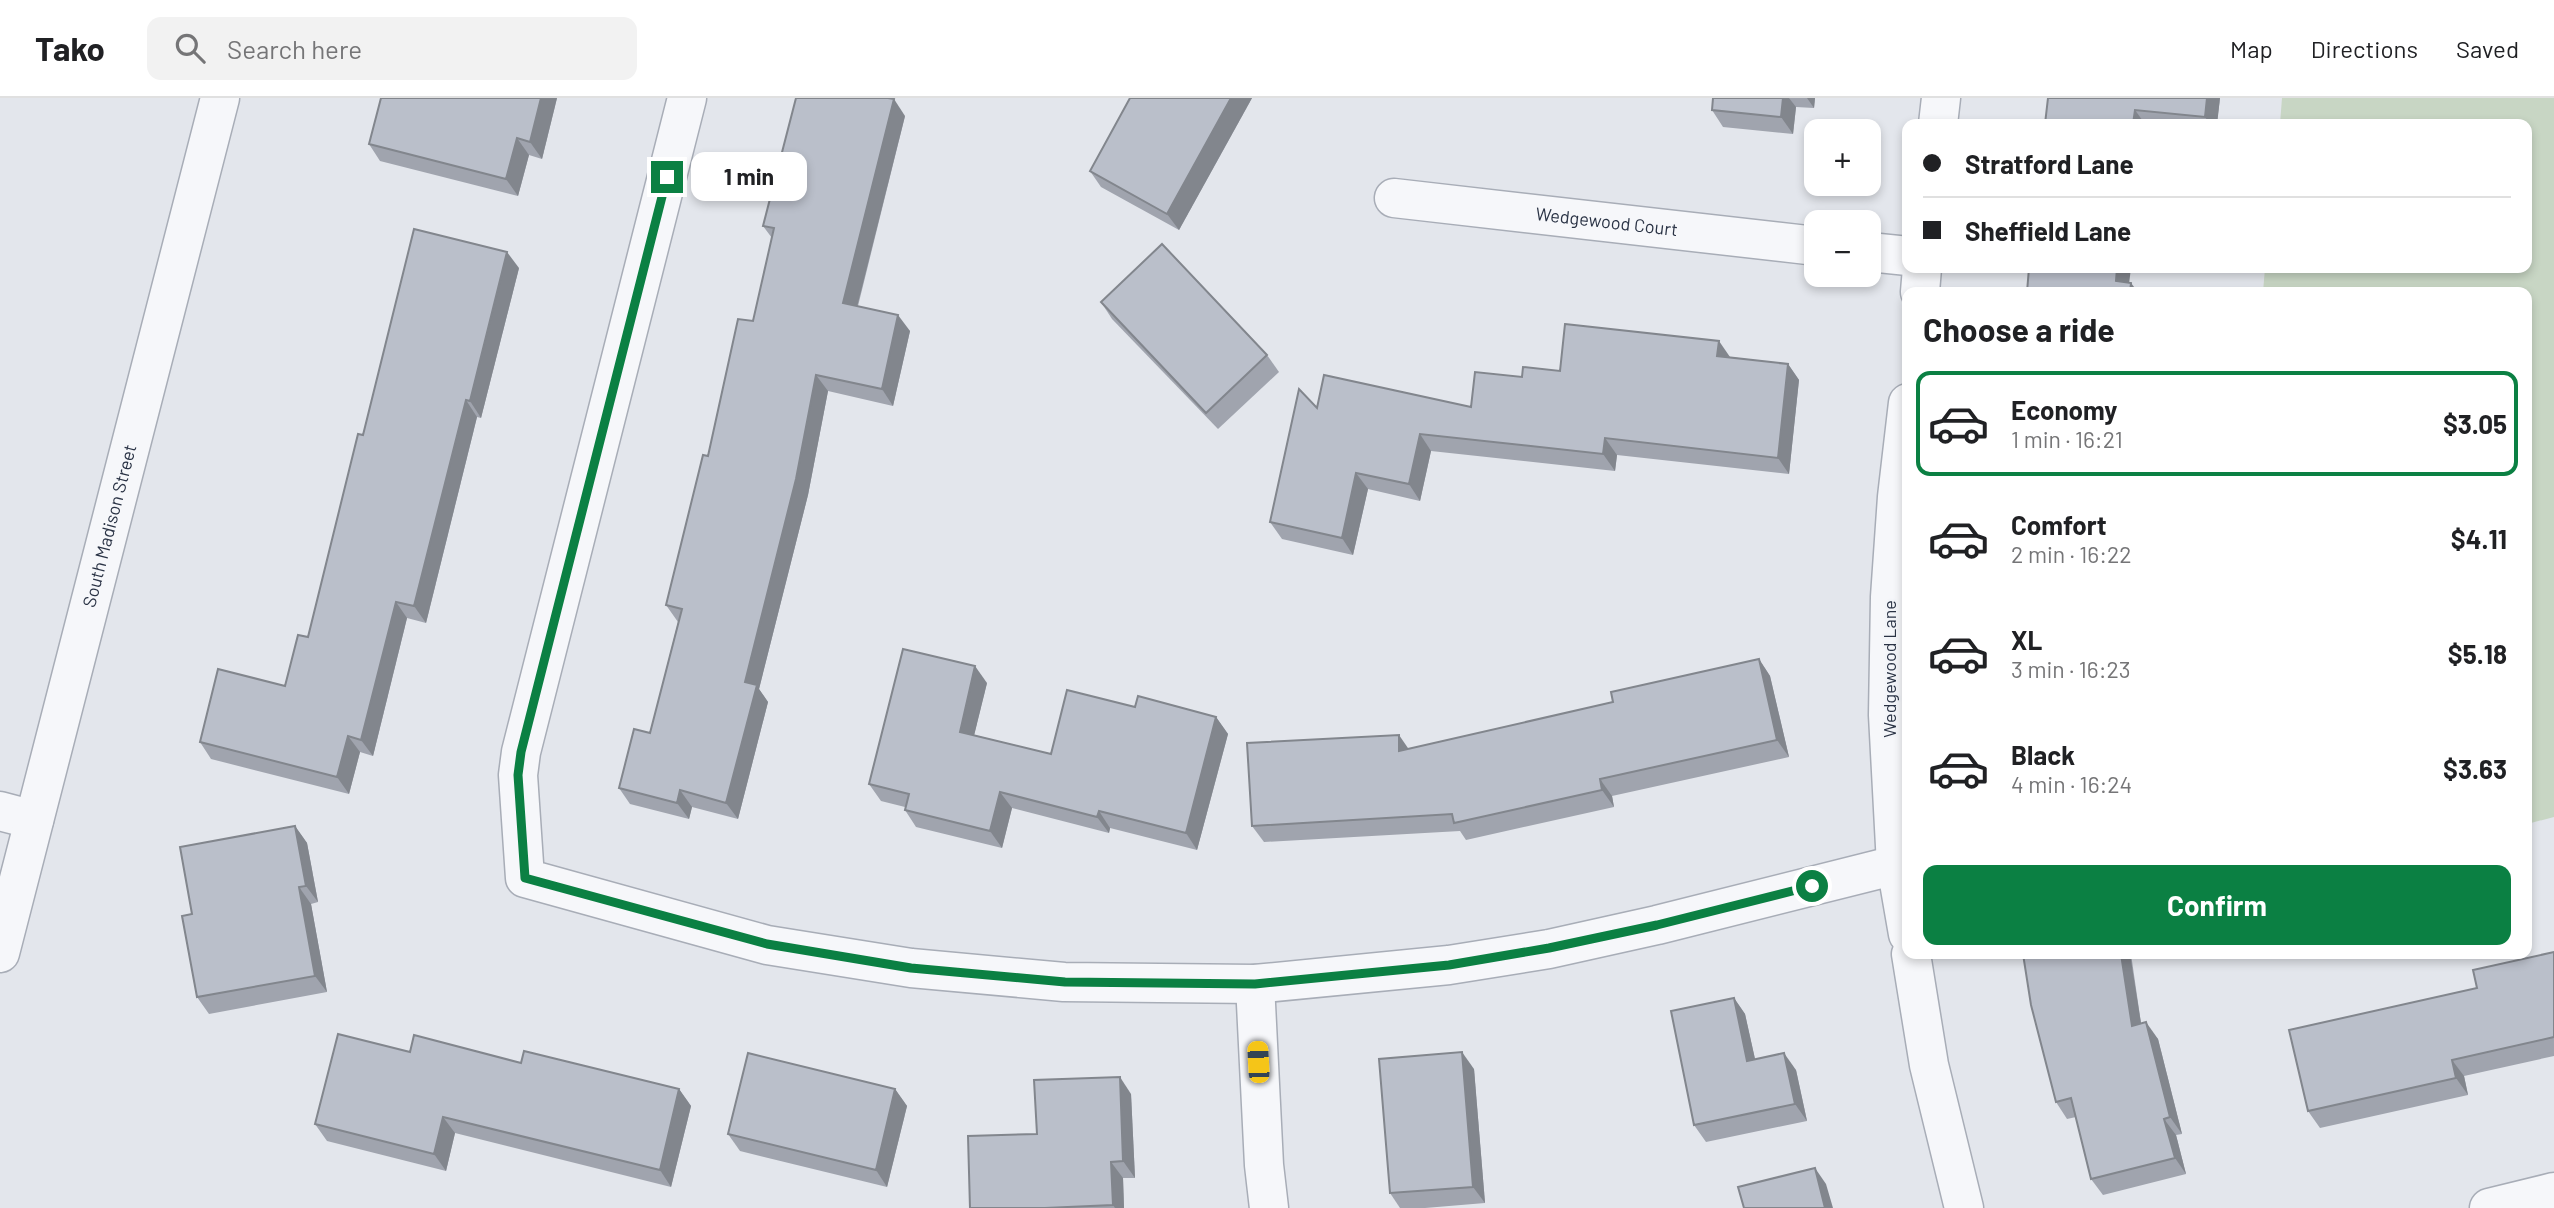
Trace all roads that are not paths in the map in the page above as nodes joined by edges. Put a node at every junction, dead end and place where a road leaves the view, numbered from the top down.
1 (220, 98) edge
2 (687, 98) edge
3 (1941, 98) edge
4 (1939, 119) edge
5 (1394, 198) dead end
6 (1804, 245) edge
7 (1881, 253) edge
8 (1902, 255) edge
9 (1902, 455) edge
10 (17, 815) edge
11 (1896, 865) junction
12 (1902, 900) edge
13 (0, 953) edge
14 (1912, 959) edge
15 (1255, 984) junction
16 (2554, 1192) edge
17 (1269, 1208) edge
18 (1964, 1208) edge
19 (2489, 1208) edge

1 - 10 street, South Madison Street
2 - 15 street
3 - 4 street
5 - 6 street, Wedgewood Court
7 - 8 street
9 - 11 street, Wedgewood Lane
10 - 13 street, South Madison Street
11 - 12 street, Wedgewood Lane
11 - 15 street
14 - 18 street
15 - 17 street
16 - 19 street

